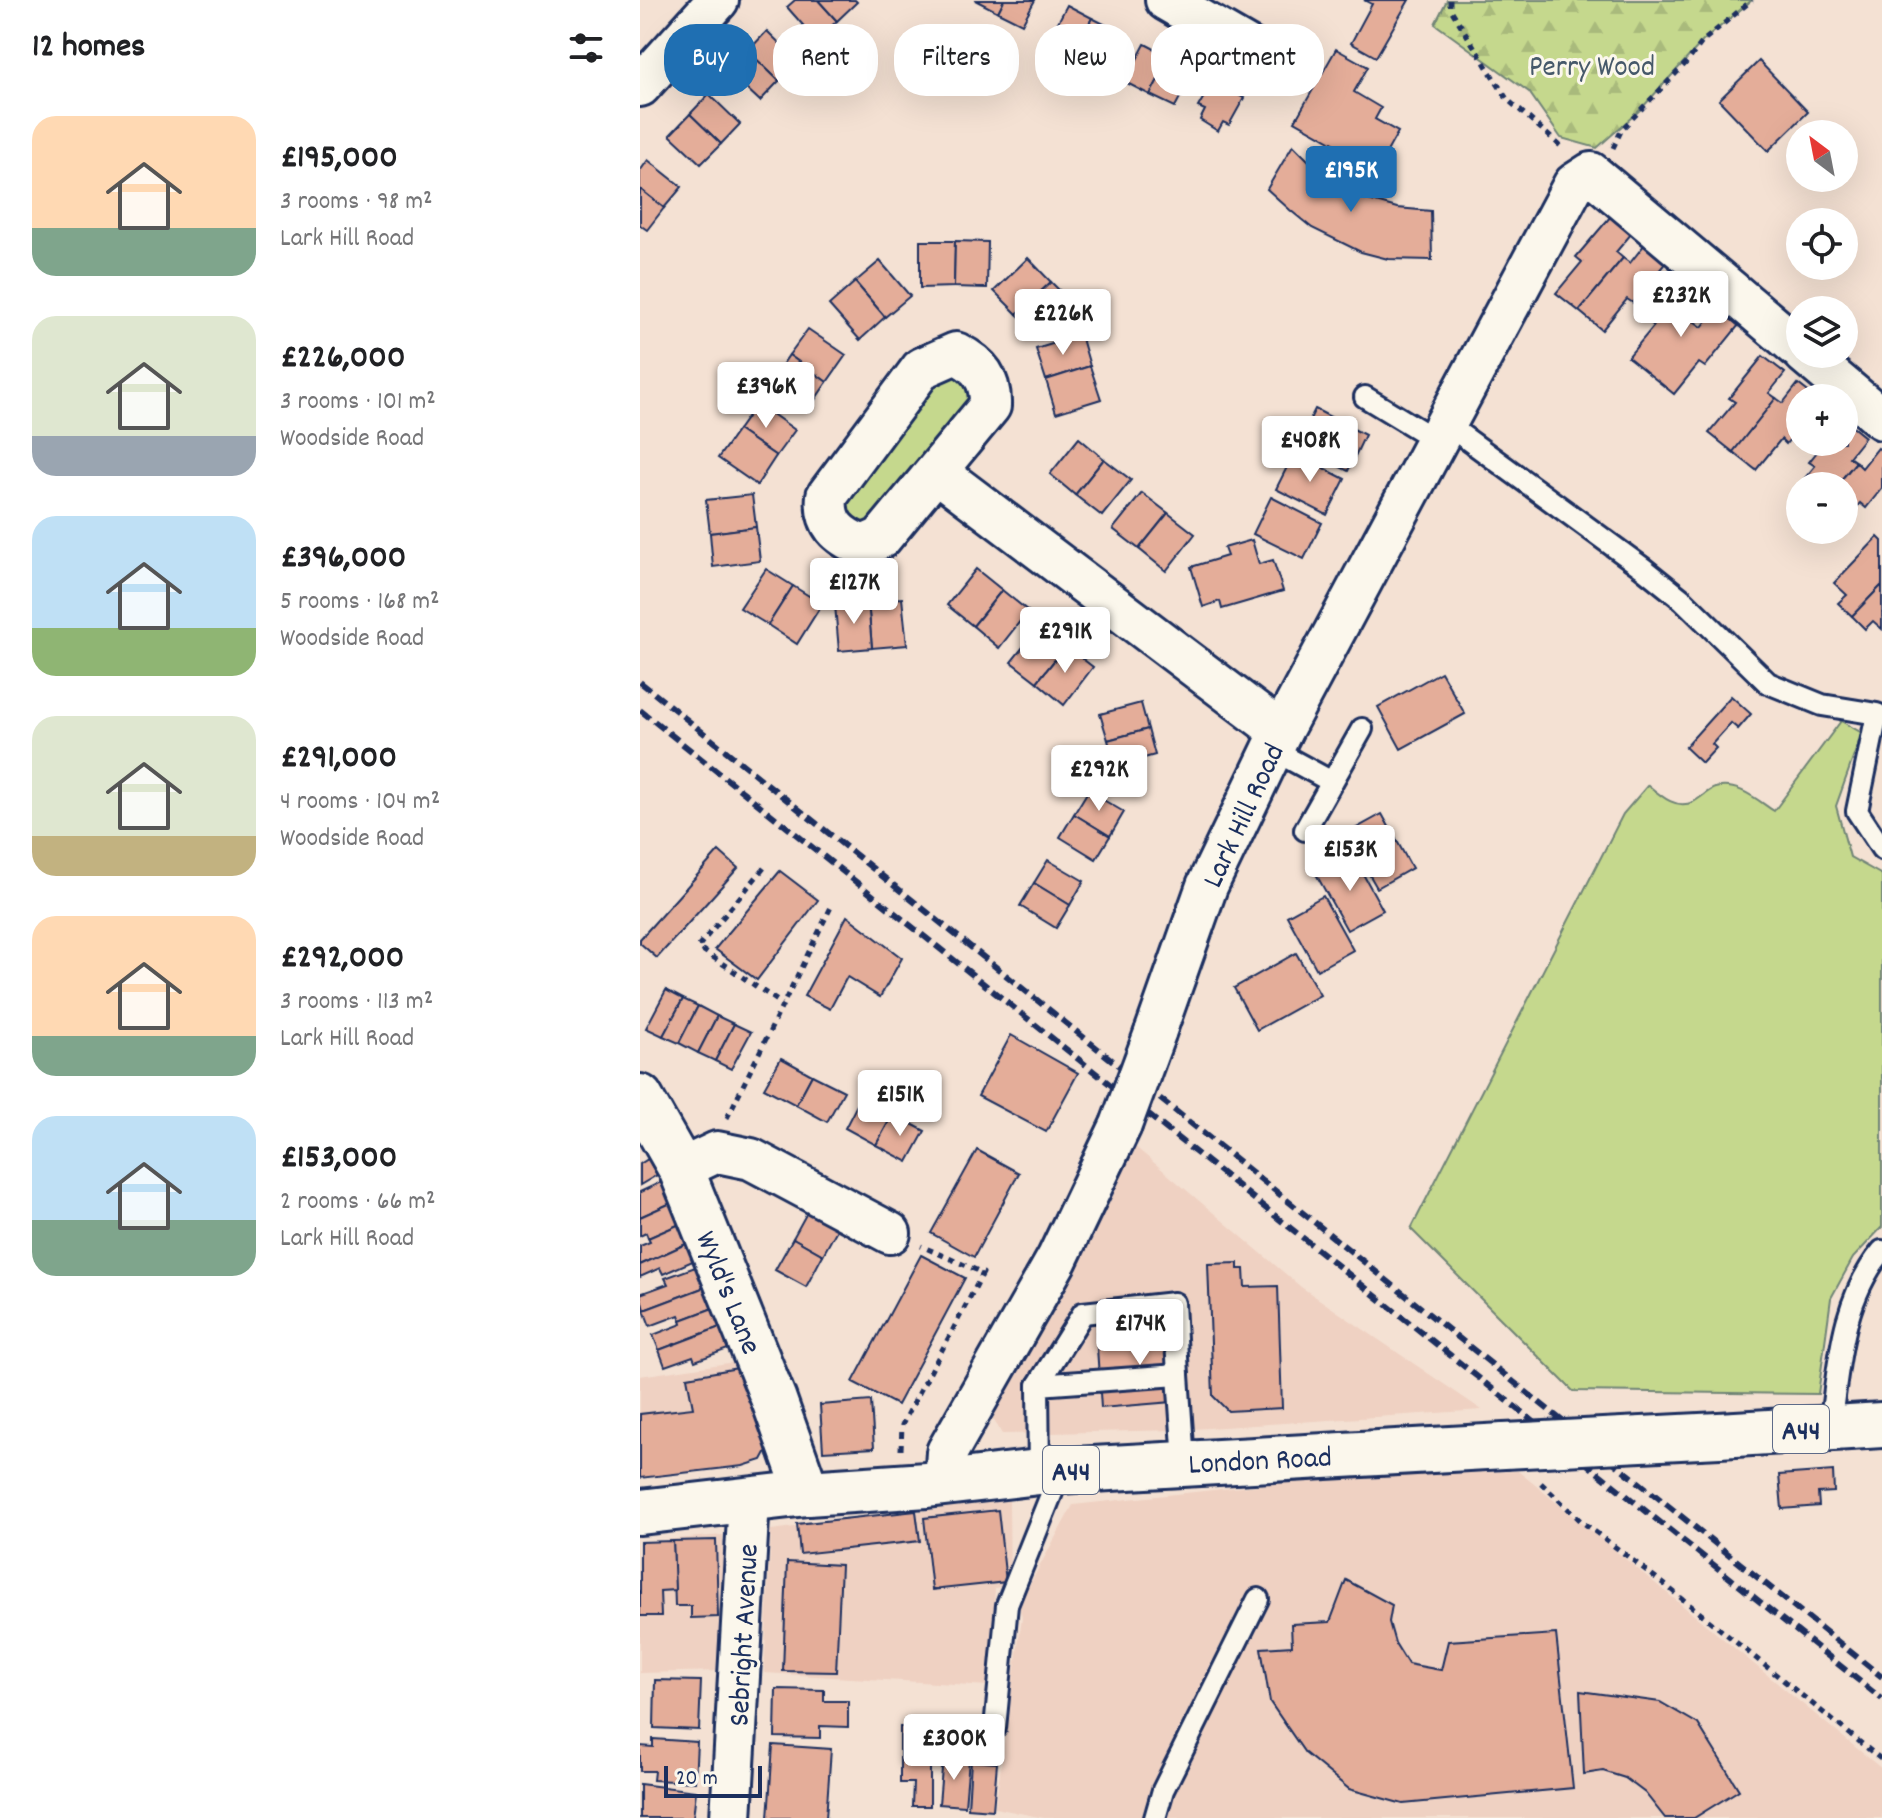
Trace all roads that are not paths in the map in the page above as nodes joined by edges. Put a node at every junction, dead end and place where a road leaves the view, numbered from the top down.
1 (718, 0) edge
2 (1166, 0) edge
3 (1208, 24) edge
4 (645, 70) edge
5 (1786, 336) edge
6 (1822, 368) edge
7 (1365, 397) dead end
8 (1882, 419) edge
9 (1441, 432) junction
10 (937, 472) junction
11 (1362, 729) dead end
12 (1277, 741) junction
13 (1332, 782) junction
14 (1305, 830) dead end
15 (1882, 849) edge
16 (640, 1097) edge
17 (695, 1162) junction
18 (890, 1233) road end
19 (1882, 1251) edge
20 (1178, 1375) junction
21 (1038, 1385) junction
22 (1882, 1425) edge
23 (1830, 1426) junction
24 (1184, 1462) junction
25 (1050, 1471) junction
26 (924, 1484) junction
27 (807, 1493) junction
28 (749, 1500) junction
29 (640, 1512) edge
30 (1258, 1599) dead end
31 (995, 1728) dead end
32 (731, 1818) edge
33 (1155, 1818) edge

1 - 4 street
2 - 3 street
5 - 9 street, Lark Hill Road
6 - 8 street
7 - 9 lane
9 - 12 street, Lark Hill Road
9 - 15 lane
10 - 10 street
10 - 12 street
11 - 13 lane
12 - 13 lane
12 - 26 street, Lark Hill Road, bridge
13 - 14 lane
16 - 17 main road, Wyld's Lane
17 - 18 street
17 - 27 main road, Wyld's Lane
19 - 23 lane
20 - 21 lane
20 - 21 lane
20 - 24 lane
21 - 25 lane
22 - 23 main road, London Road / A44
23 - 24 main road, London Road / A44, bridge
24 - 25 main road, London Road / A44
25 - 26 main road, London Road / A44
25 - 31 lane
26 - 27 main road, London Road / A44
27 - 28 main road, London Road / A44
28 - 29 main road, London Road / A44
28 - 32 street, Sebright Avenue
30 - 33 lane

